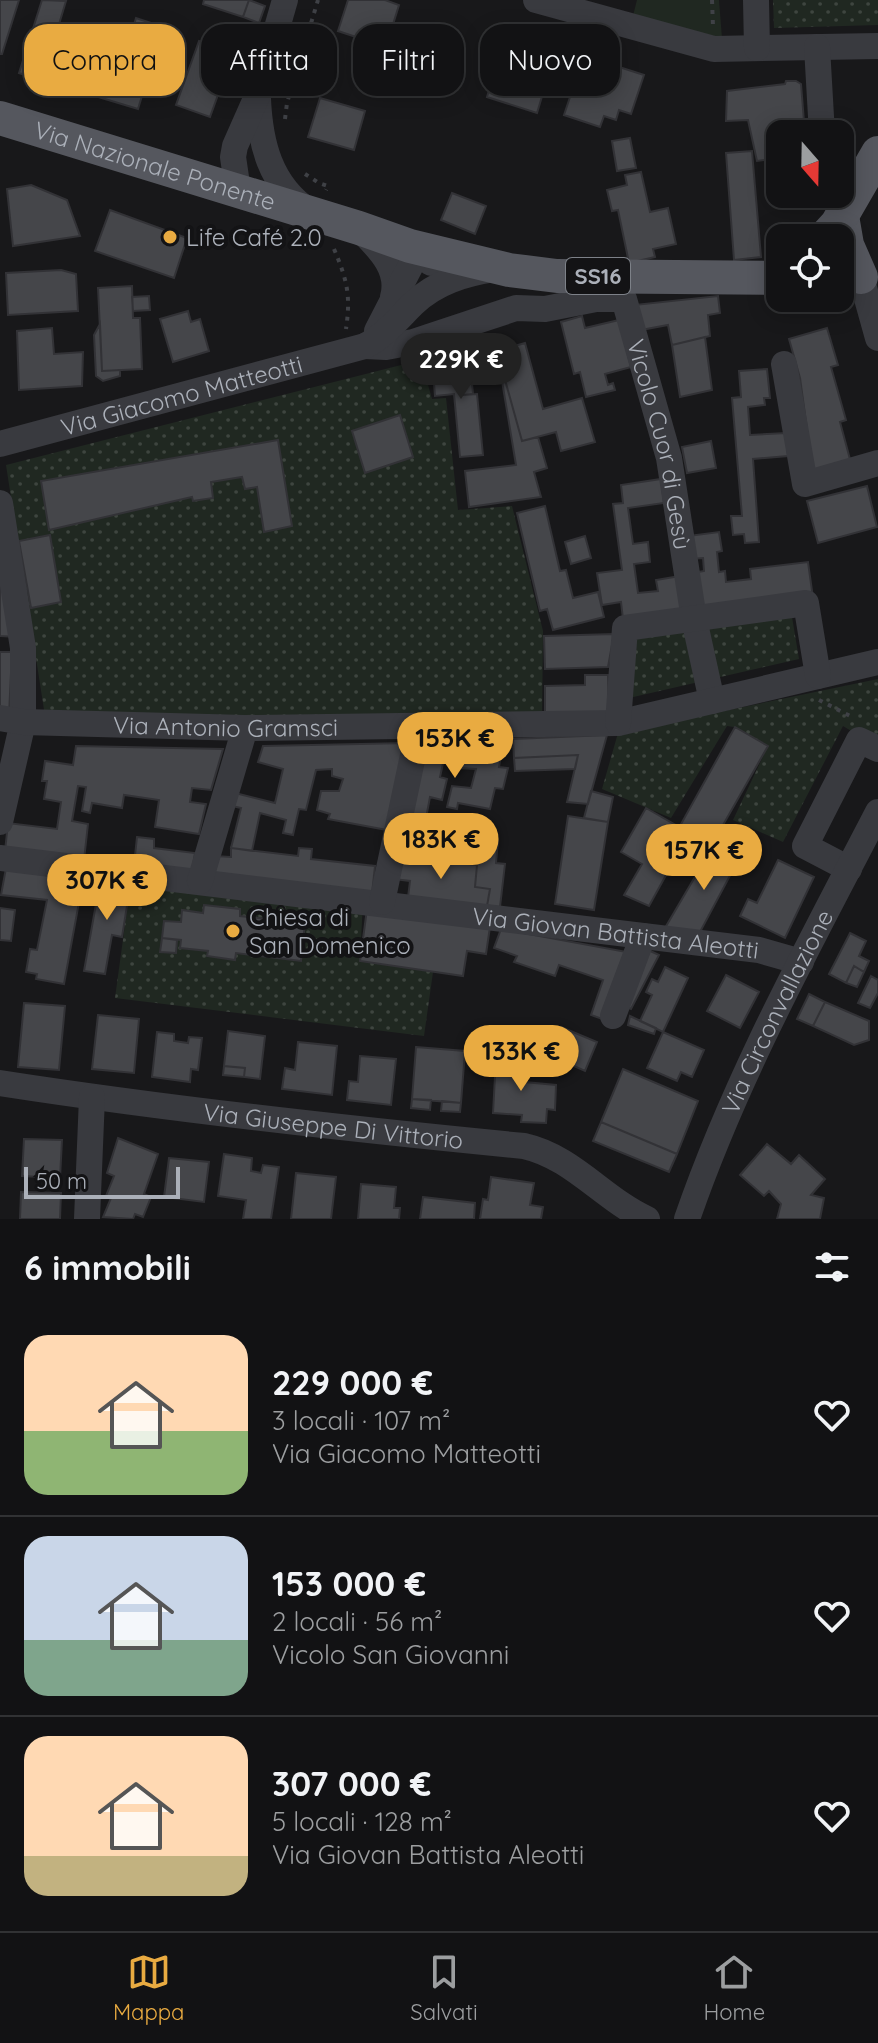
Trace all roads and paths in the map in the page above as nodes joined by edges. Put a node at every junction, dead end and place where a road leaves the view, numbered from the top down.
1 (285, 0) edge
2 (318, 0) edge
3 (536, 0) edge
4 (756, 0) edge
5 (278, 24) edge
6 (878, 46) edge
7 (817, 47) junction
8 (757, 48) junction
9 (257, 96) edge
10 (258, 96) edge
11 (0, 118) edge
12 (821, 120) edge
13 (284, 127) dead end
14 (263, 144) junction
15 (235, 146) junction
16 (878, 153) edge
17 (181, 174) junction
18 (854, 177) edge
19 (238, 191) junction
20 (311, 213) junction
21 (346, 237) junction
22 (429, 251) junction
23 (499, 268) junction
24 (864, 271) edge
25 (766, 275) edge
26 (404, 299) junction
27 (596, 299) joint
28 (878, 338) edge
29 (356, 348) junction
30 (784, 364) dead end
31 (0, 444) edge
32 (878, 463) edge
33 (0, 503) edge
34 (694, 619) junction
35 (11, 647) edge
36 (878, 662) edge
37 (814, 677) junction
38 (712, 701) junction
39 (12, 720) edge
40 (618, 723) junction
41 (865, 723) dead end
42 (419, 727) junction
43 (245, 728) junction
44 (878, 749) edge
45 (878, 812) edge
46 (0, 822) edge
47 (0, 858) edge
48 (849, 869) junction
49 (200, 881) junction
50 (382, 902) junction
51 (643, 936) junction
52 (801, 962) junction
53 (613, 1016) dead end
54 (0, 1083) edge
55 (92, 1097) junction
56 (689, 1217) edge
57 (87, 1219) edge
58 (647, 1219) edge

1 - 5 street
2 - 13 path
3 - 8 street
4 - 8 street
6 - 7 street
7 - 8 street
7 - 12 street
9 - 15 street
10 - 14 street
11 - 17 main road, Via Nazionale Ponente / SS16
14 - 19 street
14 - 20 street
15 - 17 street
15 - 19 street
16 - 18 main road
17 - 19 main road, Via Nazionale Ponente / SS16
19 - 20 main road, Via Nazionale Ponente / SS16
20 - 21 main road, Via Nazionale Ponente / SS16
21 - 22 main road, Via Nazionale Ponente / SS16
21 - 26 street
21 - 29 path
22 - 23 main road, Via Nazionale Ponente / SS16
22 - 26 street, Via Giacomo Matteotti
23 - 25 main road, Via Nazionale Ponente / SS16
23 - 26 street, Via Giacomo Matteotti
24 - 28 street
26 - 29 street, Via Giacomo Matteotti
27 - 29 street, Via Giacomo Matteotti
27 - 34 street, Vicolo Cuor di Gesù
29 - 31 street, Via Giacomo Matteotti
30 - 32 street
33 - 35 street
34 - 37 street
34 - 38 street
34 - 40 street
35 - 39 street
36 - 37 street, Via Antonio Gramsci
37 - 38 street, Via Antonio Gramsci
37 - 41 path
38 - 40 street, Via Antonio Gramsci
39 - 43 street, Via Antonio Gramsci
39 - 46 street
40 - 42 street, Via Antonio Gramsci
42 - 43 street, Via Antonio Gramsci
42 - 50 street
43 - 49 street
44 - 48 street
45 - 48 street, Via Circonvallazione
47 - 49 street, Via Giovan Battista Aleotti
48 - 52 street, Via Circonvallazione
49 - 50 street, Via Giovan Battista Aleotti
50 - 51 street, Via Giovan Battista Aleotti
51 - 52 street, Via Giovan Battista Aleotti
51 - 53 street
52 - 56 street, Via Circonvallazione
54 - 55 street, Via Giuseppe Di Vittorio
55 - 57 street
55 - 58 street, Via Giuseppe Di Vittorio

